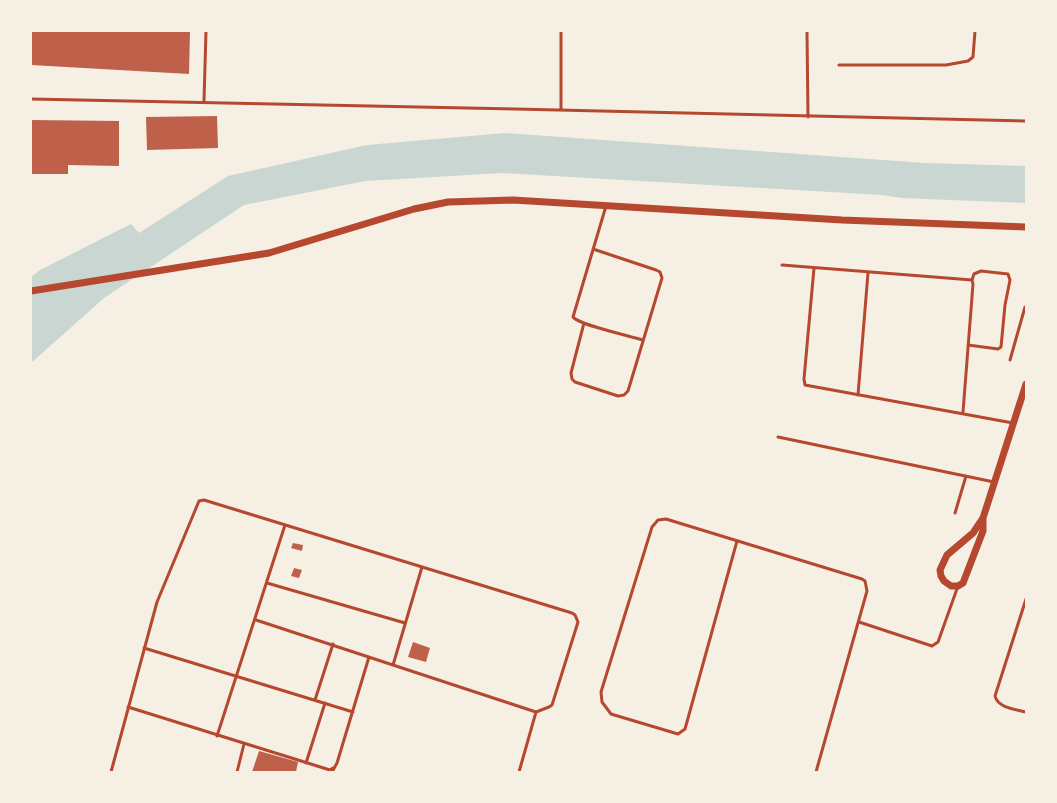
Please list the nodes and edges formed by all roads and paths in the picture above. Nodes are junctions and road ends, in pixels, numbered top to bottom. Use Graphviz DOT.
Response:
graph roads {
  1 [pos="206,31"];
  2 [pos="561,31"];
  3 [pos="975,31"];
  4 [pos="807,32"];
  5 [pos="839,65"];
  6 [pos="31,99"];
  7 [pos="204,101"];
  8 [pos="561,110"];
  9 [pos="808,117"];
  10 [pos="1026,121"];
  11 [pos="606,206"];
  12 [pos="1026,228"];
  13 [pos="593,250"];
  14 [pos="782,265"];
  15 [pos="814,268"];
  16 [pos="868,273"];
  17 [pos="972,280"];
  18 [pos="31,291"];
  19 [pos="1024,307"];
  20 [pos="584,323"];
  21 [pos="643,340"];
  22 [pos="968,345"];
  23 [pos="1010,360"];
  24 [pos="1026,384"];
  25 [pos="858,394"];
  26 [pos="963,412"];
  27 [pos="1013,423"];
  28 [pos="778,437"];
  29 [pos="966,476"];
  30 [pos="994,482"];
  31 [pos="955,513"];
  32 [pos="983,518"];
  33 [pos="285,525"];
  34 [pos="737,541"];
  35 [pos="422,567"];
  36 [pos="267,583"];
  37 [pos="958,586"];
  38 [pos="1026,599"];
  39 [pos="256,620"];
  40 [pos="405,622"];
  41 [pos="858,622"];
  42 [pos="332,644"];
  43 [pos="144,648"];
  44 [pos="369,657"];
  45 [pos="393,665"];
  46 [pos="237,676"];
  47 [pos="315,700"];
  48 [pos="325,703"];
  49 [pos="128,707"];
  50 [pos="353,712"];
  51 [pos="536,712"];
  52 [pos="1026,712"];
  53 [pos="218,736"];
  54 [pos="244,744"];
  55 [pos="306,762"];
  56 [pos="332,770"];
  57 [pos="111,772"];
  58 [pos="237,772"];
  59 [pos="519,772"];
  60 [pos="816,772"];
  1 -- 7 [label="lane"];
  2 -- 8 [label="lane"];
  3 -- 5 [label="lane"];
  4 -- 9 [label="lane"];
  6 -- 7 [label="lane"];
  7 -- 8 [label="lane"];
  8 -- 9 [label="lane"];
  9 -- 10 [label="lane"];
  11 -- 12 [label="street"];
  11 -- 13 [label="lane"];
  11 -- 18 [label="street"];
  13 -- 20 [label="lane"];
  13 -- 21 [label="lane"];
  14 -- 15 [label="lane"];
  15 -- 16 [label="lane"];
  15 -- 25 [label="lane"];
  16 -- 17 [label="lane"];
  16 -- 25 [label="lane"];
  17 -- 22 [label="lane"];
  17 -- 22 [label="lane"];
  19 -- 23 [label="lane"];
  20 -- 21 [label="lane"];
  20 -- 21 [label="lane"];
  22 -- 26 [label="lane"];
  24 -- 27 [label="street"];
  25 -- 26 [label="lane"];
  26 -- 27 [label="lane"];
  27 -- 30 [label="street"];
  28 -- 29 [label="lane"];
  29 -- 30 [label="lane"];
  29 -- 31 [label="lane"];
  30 -- 32 [label="street"];
  32 -- 37 [label="street"];
  32 -- 37 [label="street"];
  33 -- 35 [label="lane"];
  33 -- 36 [label="lane"];
  33 -- 43 [label="lane"];
  34 -- 34 [label="lane"];
  34 -- 41 [label="lane"];
  35 -- 40 [label="lane"];
  35 -- 51 [label="lane"];
  36 -- 39 [label="lane"];
  36 -- 40 [label="lane"];
  37 -- 41 [label="lane"];
  38 -- 52 [label="lane"];
  39 -- 42 [label="lane"];
  39 -- 46 [label="lane"];
  40 -- 45 [label="lane"];
  41 -- 60 [label="lane"];
  42 -- 44 [label="lane"];
  42 -- 47 [label="lane"];
  43 -- 46 [label="lane"];
  43 -- 49 [label="lane"];
  44 -- 45 [label="lane"];
  44 -- 50 [label="lane"];
  45 -- 51 [label="lane"];
  46 -- 47 [label="lane"];
  46 -- 53 [label="lane"];
  47 -- 48 [label="lane"];
  48 -- 50 [label="lane"];
  48 -- 55 [label="lane"];
  49 -- 53 [label="lane"];
  49 -- 57 [label="lane"];
  50 -- 56 [label="lane"];
  51 -- 59 [label="lane"];
  53 -- 54 [label="lane"];
  54 -- 55 [label="lane"];
  54 -- 58 [label="lane"];
  55 -- 56 [label="lane"];
}
